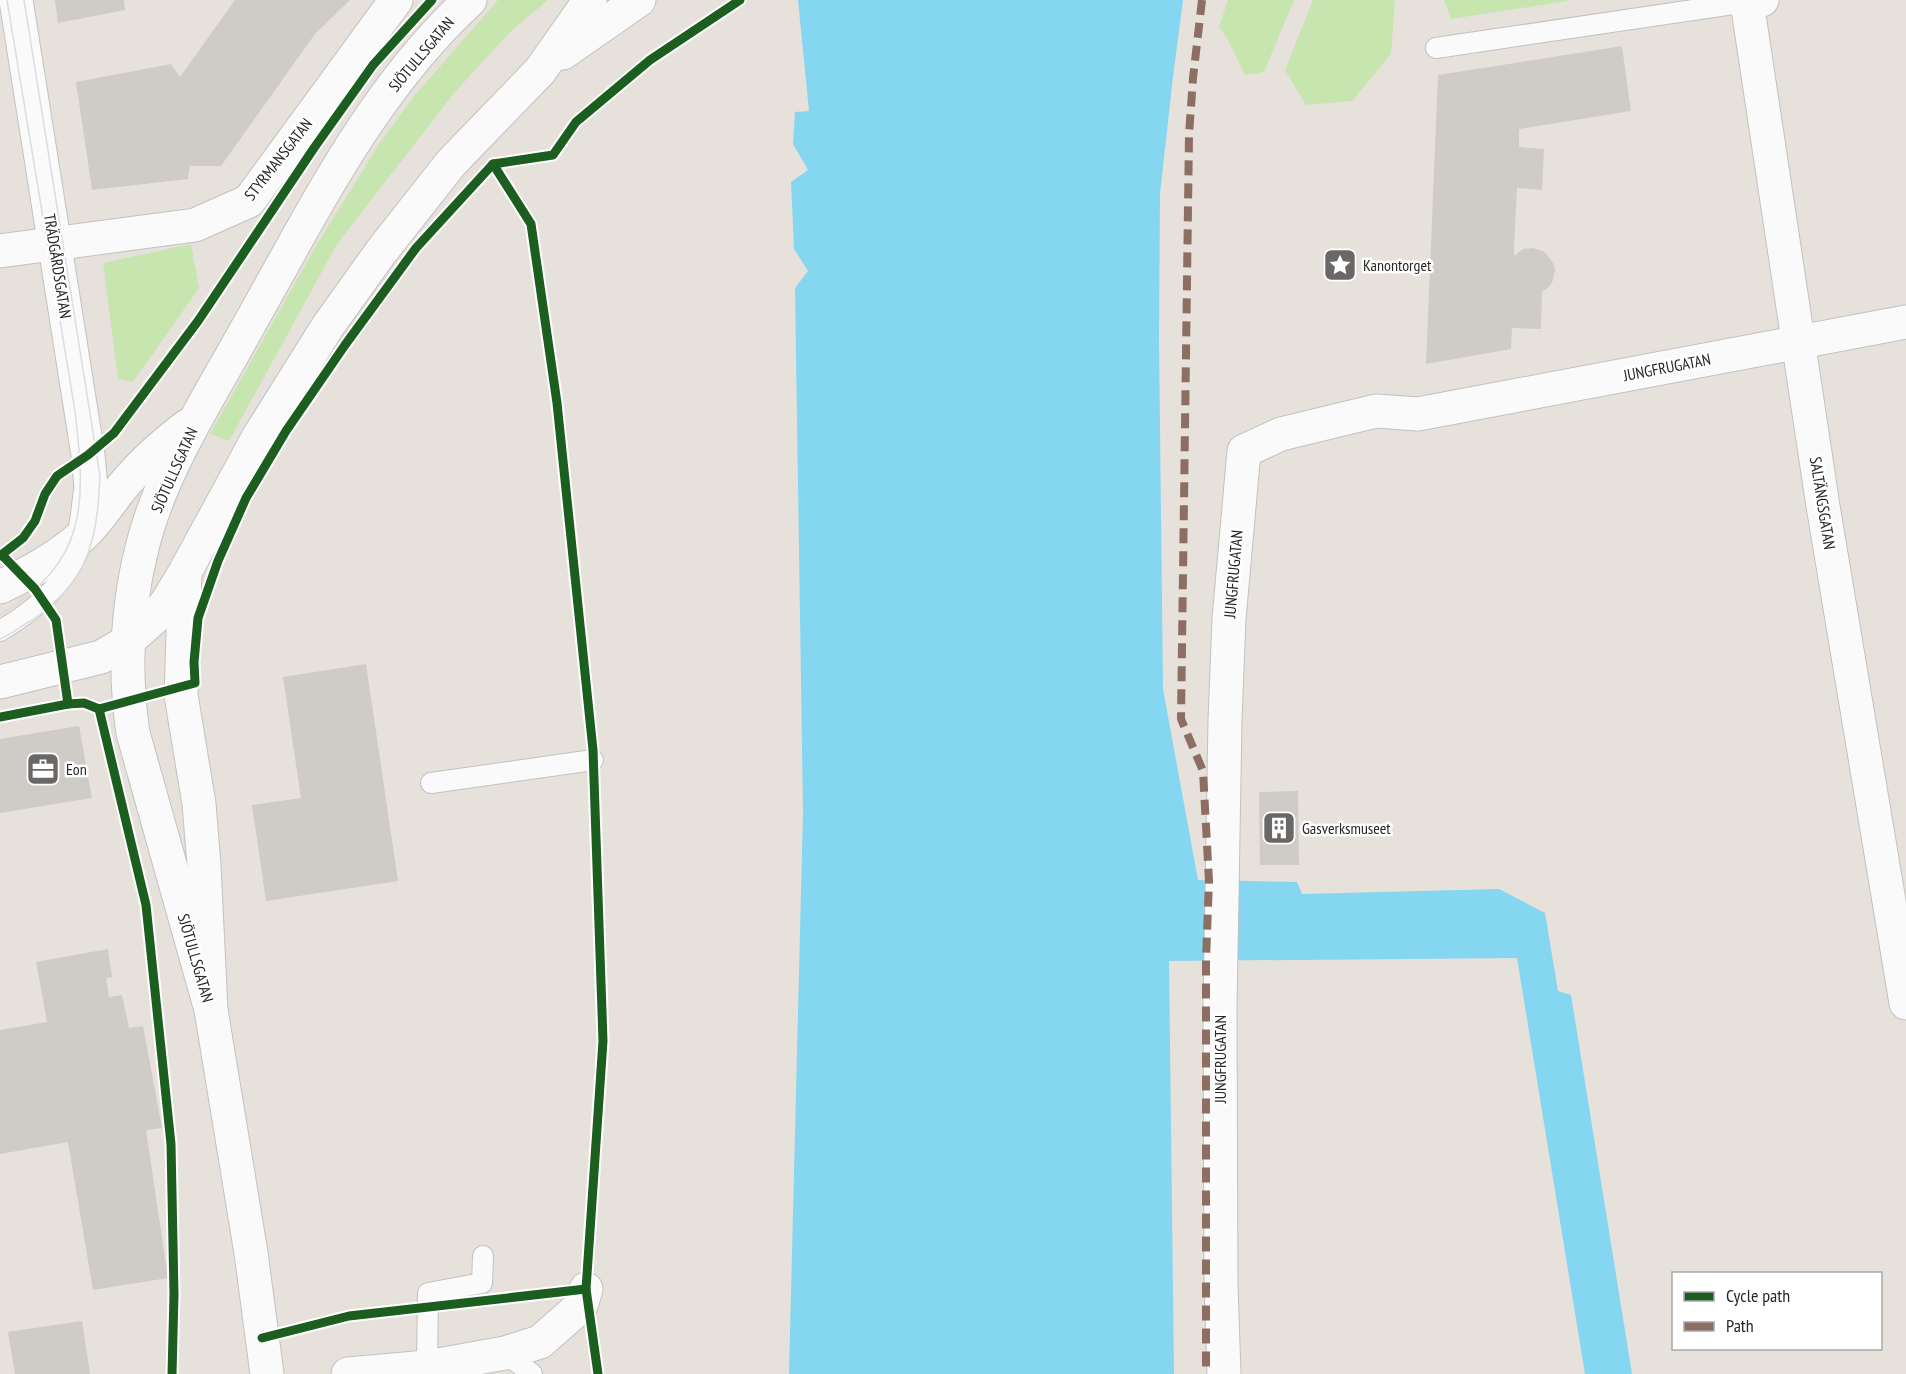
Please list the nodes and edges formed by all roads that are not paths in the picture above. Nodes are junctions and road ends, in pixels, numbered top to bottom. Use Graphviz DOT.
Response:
graph roads {
  1 [pos="16,0"];
  2 [pos="396,0"];
  3 [pos="470,0"];
  4 [pos="590,0"];
  5 [pos="639,0"];
  6 [pos="1754,1"];
  7 [pos="1436,48"];
  8 [pos="540,71"];
  9 [pos="55,244"];
  10 [pos="0,251"];
  11 [pos="1906,322"];
  12 [pos="1798,343"];
  13 [pos="198,417"];
  14 [pos="85,533"];
  15 [pos="185,572"];
  16 [pos="0,587"];
  17 [pos="0,631"];
  18 [pos="127,642"];
  19 [pos="0,682"];
  20 [pos="593,760"];
  21 [pos="431,783"];
  22 [pos="1906,1003"];
  23 [pos="211,1010"];
  24 [pos="483,1256"];
  25 [pos="586,1289"];
  26 [pos="505,1353"];
  27 [pos="427,1367"];
  28 [pos="267,1374"];
  29 [pos="348,1374"];
  30 [pos="532,1374"];
  31 [pos="1224,1374"];
  1 -- 9 [label="street, TRÄDGÅRDSGATAN"];
  2 -- 9 [label="street, STYRMANSGATAN"];
  3 -- 13 [label="street, SJÖTULLSGATAN"];
  4 -- 8 [label="street, SJÖTULLSGATAN"];
  5 -- 8 [label="street, SJÖTULLSGATAN"];
  6 -- 7 [label="lane"];
  6 -- 12 [label="street, SALTÄNGSGATAN"];
  8 -- 15 [label="street, SJÖTULLSGATAN"];
  9 -- 10 [label="street, STYRMANSGATAN"];
  9 -- 14 [label="street, TRÄDGÅRDSGATAN"];
  11 -- 12 [label="street, JUNGFRUGATAN"];
  12 -- 22 [label="street, SALTÄNGSGATAN"];
  12 -- 31 [label="street, JUNGFRUGATAN"];
  13 -- 14 [label="street"];
  13 -- 18 [label="street, SJÖTULLSGATAN"];
  14 -- 16 [label="street"];
  14 -- 17 [label="lane"];
  15 -- 18 [label="street"];
  15 -- 23 [label="street, SJÖTULLSGATAN"];
  18 -- 19 [label="street"];
  18 -- 23 [label="street, SJÖTULLSGATAN"];
  20 -- 21 [label="lane"];
  23 -- 28 [label="street, SJÖTULLSGATAN"];
  24 -- 27 [label="lane"];
  25 -- 26 [label="street"];
  26 -- 27 [label="street"];
  26 -- 30 [label="lane"];
  27 -- 29 [label="street"];
}
